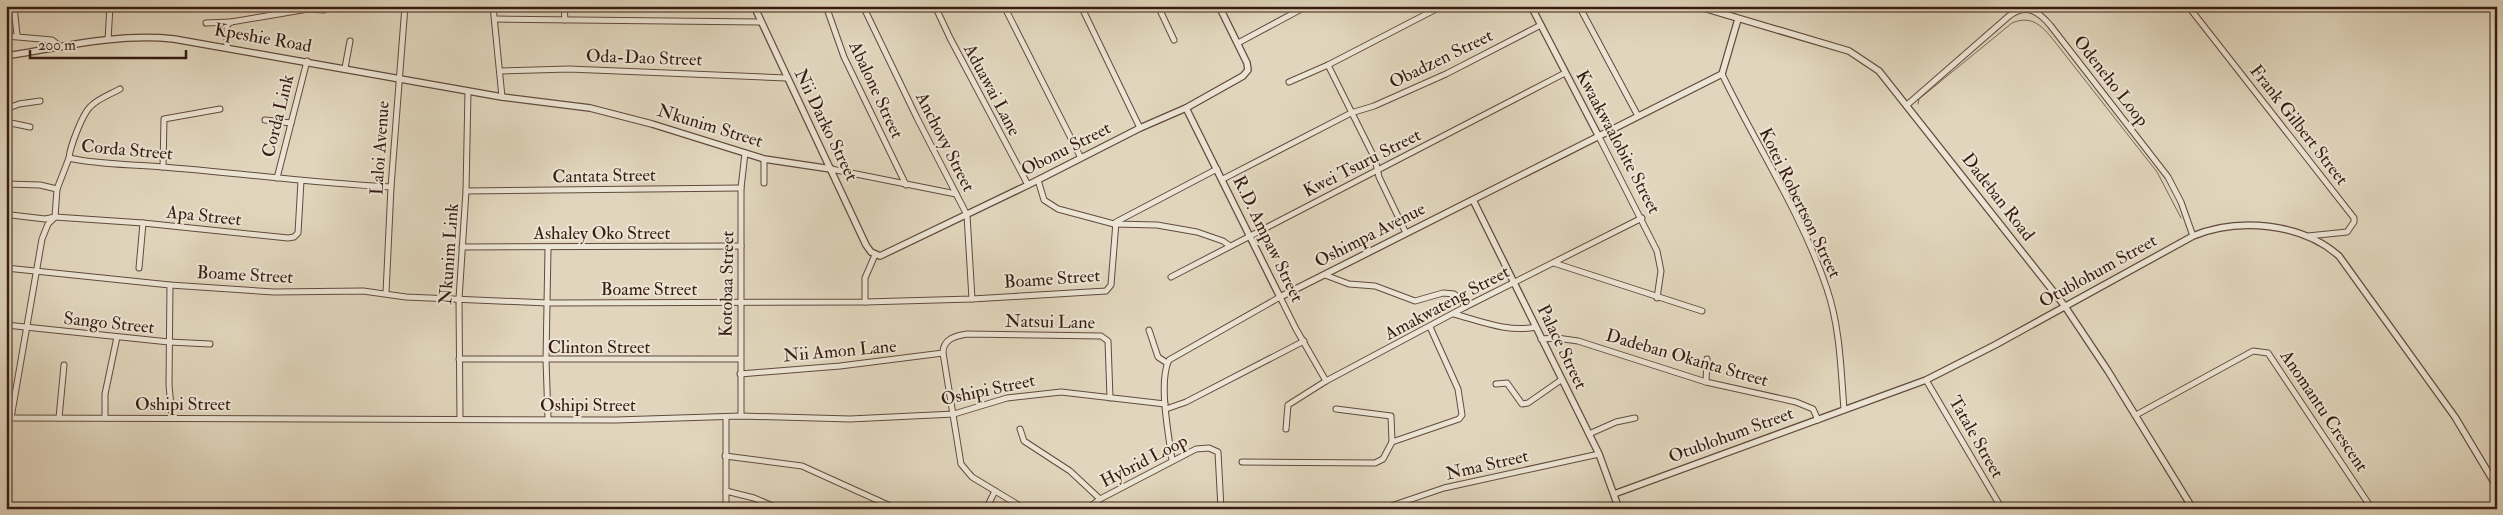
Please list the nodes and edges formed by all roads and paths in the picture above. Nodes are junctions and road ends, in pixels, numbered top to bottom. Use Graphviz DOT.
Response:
graph roads {
  1 [pos="14,6"];
  2 [pos="110,6"];
  3 [pos="405,6"];
  4 [pos="493,6"];
  5 [pos="564,6"];
  6 [pos="754,6"];
  7 [pos="826,6"];
  8 [pos="863,6"];
  9 [pos="935,6"];
  10 [pos="1004,6"];
  11 [pos="1081,6"];
  12 [pos="1158,6"];
  13 [pos="1307,6"];
  14 [pos="1442,6"];
  15 [pos="1530,6"];
  16 [pos="1579,6"];
  17 [pos="1697,6"];
  18 [pos="2188,6"];
  19 [pos="1220,7"];
  20 [pos="324,10"];
  21 [pos="495,19"];
  22 [pos="1738,19"];
  23 [pos="565,20"];
  24 [pos="231,22"];
  25 [pos="760,22"];
  26 [pos="206,23"];
  27 [pos="1541,25"];
  28 [pos="17,35"];
  29 [pos="6,36"];
  30 [pos="108,40"];
  31 [pos="1174,40"];
  32 [pos="350,41"];
  33 [pos="1238,43"];
  34 [pos="61,47"];
  35 [pos="227,47"];
  36 [pos="6,56"];
  37 [pos="307,61"];
  38 [pos="1328,65"];
  39 [pos="345,68"];
  40 [pos="500,71"];
  41 [pos="1565,73"];
  42 [pos="1722,74"];
  43 [pos="399,78"];
  44 [pos="786,78"];
  45 [pos="1289,82"];
  46 [pos="455,88"];
  47 [pos="120,89"];
  48 [pos="468,91"];
  49 [pos="502,97"];
  50 [pos="40,101"];
  51 [pos="1907,104"];
  52 [pos="1186,108"];
  53 [pos="6,109"];
  54 [pos="220,109"];
  55 [pos="1351,113"];
  56 [pos="1638,116"];
  57 [pos="265,120"];
  58 [pos="6,122"];
  59 [pos="291,123"];
  60 [pos="30,127"];
  61 [pos="1140,128"];
  62 [pos="1598,135"];
  63 [pos="745,153"];
  64 [pos="69,158"];
  65 [pos="1081,158"];
  66 [pos="764,159"];
  67 [pos="163,167"];
  68 [pos="831,169"];
  69 [pos="1217,169"];
  70 [pos="1378,170"];
  71 [pos="276,178"];
  72 [pos="1223,179"];
  73 [pos="1038,180"];
  74 [pos="301,181"];
  75 [pos="6,184"];
  76 [pos="764,184"];
  77 [pos="906,184"];
  78 [pos="1028,186"];
  79 [pos="391,187"];
  80 [pos="741,188"];
  81 [pos="57,189"];
  82 [pos="466,191"];
  83 [pos="956,194"];
  84 [pos="1473,200"];
  85 [pos="967,214"];
  86 [pos="10,215"];
  87 [pos="55,217"];
  88 [pos="1642,218"];
  89 [pos="143,223"];
  90 [pos="1114,224"];
  91 [pos="1406,234"];
  92 [pos="1249,235"];
  93 [pos="2193,236"];
  94 [pos="2308,236"];
  95 [pos="741,246"];
  96 [pos="1230,246"];
  97 [pos="462,247"];
  98 [pos="548,248"];
  99 [pos="875,255"];
  100 [pos="1554,262"];
  101 [pos="6,268"];
  102 [pos="139,268"];
  103 [pos="36,272"];
  104 [pos="1325,275"];
  105 [pos="1171,277"];
  106 [pos="1514,283"];
  107 [pos="170,285"];
  108 [pos="386,292"];
  109 [pos="1280,297"];
  110 [pos="1657,298"];
  111 [pos="459,299"];
  112 [pos="972,299"];
  113 [pos="740,302"];
  114 [pos="865,302"];
  115 [pos="548,303"];
  116 [pos="2064,305"];
  117 [pos="1466,307"];
  118 [pos="1702,311"];
  119 [pos="1453,314"];
  120 [pos="6,325"];
  121 [pos="1430,327"];
  122 [pos="1536,327"];
  123 [pos="27,328"];
  124 [pos="1149,330"];
  125 [pos="117,337"];
  126 [pos="1541,339"];
  127 [pos="169,342"];
  128 [pos="1304,342"];
  129 [pos="210,344"];
  130 [pos="942,354"];
  131 [pos="458,359"];
  132 [pos="1707,359"];
  133 [pos="546,360"];
  134 [pos="740,360"];
  135 [pos="1167,363"];
  136 [pos="64,365"];
  137 [pos="740,374"];
  138 [pos="1561,380"];
  139 [pos="1926,380"];
  140 [pos="1326,381"];
  141 [pos="1706,382"];
  142 [pos="1496,384"];
  143 [pos="1110,398"];
  144 [pos="1165,406"];
  145 [pos="1336,410"];
  146 [pos="1844,410"];
  147 [pos="954,414"];
  148 [pos="2136,415"];
  149 [pos="741,416"];
  150 [pos="726,417"];
  151 [pos="9,418"];
  152 [pos="59,418"];
  153 [pos="105,418"];
  154 [pos="172,418"];
  155 [pos="548,418"];
  156 [pos="1635,418"];
  157 [pos="460,419"];
  158 [pos="1818,420"];
  159 [pos="1020,429"];
  160 [pos="1286,429"];
  161 [pos="1589,434"];
  162 [pos="1392,442"];
  163 [pos="1599,454"];
  164 [pos="726,456"];
  165 [pos="1172,460"];
  166 [pos="1242,462"];
  167 [pos="2497,487"];
  168 [pos="726,491"];
  169 [pos="995,491"];
  170 [pos="1614,494"];
  171 [pos="1100,499"];
  172 [pos="726,509"];
  173 [pos="780,509"];
  174 [pos="897,509"];
  175 [pos="986,509"];
  176 [pos="1025,509"];
  177 [pos="1087,509"];
  178 [pos="1221,509"];
  179 [pos="1382,509"];
  180 [pos="1619,509"];
  181 [pos="2002,509"];
  182 [pos="2193,509"];
  183 [pos="2372,509"];
  1 -- 28 [label="street"];
  2 -- 30 [label="street"];
  3 -- 43 [label="street, Laloi Avenue"];
  4 -- 21 [label="street"];
  5 -- 23 [label="street"];
  6 -- 25 [label="street, Nii Darko Street"];
  7 -- 77 [label="street, Abalone Street"];
  8 -- 83 [label="street, Anchovy Street"];
  9 -- 78 [label="street, Aduawai Lane"];
  10 -- 65 [label="street"];
  11 -- 61 [label="street"];
  12 -- 31 [label="street"];
  13 -- 33 [label="street"];
  14 -- 38 [label="street"];
  15 -- 27 [label="street, Kwaakwaalobite Street"];
  16 -- 56 [label="street"];
  17 -- 22 [label="street, Dadeban Road"];
  18 -- 94 [label="street, Frank Gilbert Street"];
  19 -- 33 [label="street, Obonu Street"];
  20 -- 24 [label="street"];
  21 -- 23 [label="street"];
  21 -- 40 [label="street"];
  22 -- 42 [label="street"];
  22 -- 51 [label="street, Dadeban Road"];
  23 -- 25 [label="street"];
  24 -- 26 [label="street"];
  24 -- 35 [label="street"];
  25 -- 44 [label="street, Nii Darko Street"];
  27 -- 41 [label="street, Kwaakwaalobite Street"];
  27 -- 55 [label="street, Obadzen Street"];
  28 -- 29 [label="street"];
  28 -- 34 [label="street"];
  30 -- 34 [label="street, Kpeshie Road"];
  30 -- 35 [label="street, Kpeshie Road"];
  32 -- 39 [label="street"];
  33 -- 52 [label="street, Obonu Street"];
  34 -- 36 [label="street, Kpeshie Road"];
  35 -- 37 [label="street, Kpeshie Road"];
  37 -- 39 [label="street, Kpeshie Road"];
  37 -- 59 [label="street, Corda Link"];
  38 -- 45 [label="street"];
  38 -- 55 [label="street"];
  39 -- 43 [label="street, Kpeshie Road"];
  40 -- 44 [label="street, Oda-Dao Street"];
  40 -- 49 [label="street"];
  41 -- 62 [label="street, Kwaakwaalobite Street"];
  41 -- 70 [label="street, Kwei Tsuru Street"];
  42 -- 56 [label="street, Oshimpa Avenue"];
  42 -- 146 [label="street, Kotei Robertson Street"];
  43 -- 46 [label="street, Kpeshie Road"];
  43 -- 79 [label="street, Laloi Avenue"];
  44 -- 68 [label="street, Nii Darko Street"];
  46 -- 48 [label="street, Nkunim Street"];
  47 -- 64 [label="street"];
  48 -- 49 [label="street, Nkunim Street"];
  48 -- 82 [label="street, Nkunim Link"];
  49 -- 63 [label="street, Nkunim Street"];
  50 -- 53 [label="street"];
  51 -- 93 [label="street, Odeneho Loop"];
  51 -- 116 [label="street, Dadeban Road"];
  52 -- 61 [label="street, Obonu Street"];
  52 -- 69 [label="street, R.D. Ampaw Street"];
  54 -- 67 [label="street"];
  55 -- 70 [label="street"];
  55 -- 72 [label="street, Obadzen Street"];
  56 -- 62 [label="street, Oshimpa Avenue"];
  57 -- 59 [label="street"];
  58 -- 60 [label="street"];
  59 -- 71 [label="street, Corda Link"];
  61 -- 65 [label="street, Obonu Street"];
  62 -- 84 [label="street, Oshimpa Avenue"];
  62 -- 88 [label="street, Kwaakwaalobite Street"];
  63 -- 66 [label="street, Nkunim Street"];
  63 -- 80 [label="street, Kotobaa Street"];
  64 -- 67 [label="street, Corda Street"];
  64 -- 81 [label="street, Corda Street"];
  65 -- 73 [label="street, Obonu Street"];
  66 -- 68 [label="street, Nkunim Street"];
  66 -- 76 [label="street"];
  67 -- 71 [label="street, Corda Street"];
  68 -- 77 [label="street, Nkunim Street"];
  68 -- 99 [label="street, Nii Darko Street"];
  69 -- 72 [label="street, R.D. Ampaw Street"];
  69 -- 90 [label="street"];
  70 -- 91 [label="street"];
  70 -- 92 [label="street, Kwei Tsuru Street"];
  71 -- 74 [label="street, Corda Street"];
  72 -- 92 [label="street, R.D. Ampaw Street"];
  73 -- 78 [label="street, Obonu Street"];
  73 -- 90 [label="street"];
  74 -- 79 [label="street, Corda Street"];
  74 -- 89 [label="street, Apa Street"];
  75 -- 81 [label="street"];
  77 -- 83 [label="street, Nkunim Street"];
  78 -- 85 [label="street, Obonu Street"];
  79 -- 108 [label="street, Laloi Avenue"];
  80 -- 82 [label="street, Cantata Street"];
  80 -- 95 [label="street, Kotobaa Street"];
  81 -- 87 [label="street, Corda Street"];
  82 -- 97 [label="street, Nkunim Link"];
  83 -- 85 [label="street, Anchovy Street"];
  84 -- 91 [label="street, Oshimpa Avenue"];
  84 -- 106 [label="street, Palace Street"];
  85 -- 99 [label="street, Obonu Street"];
  85 -- 112 [label="street, Anchovy Street"];
  86 -- 87 [label="street, Apa Street"];
  87 -- 89 [label="street, Apa Street"];
  87 -- 103 [label="street, Corda Street"];
  88 -- 100 [label="street, Amakwateng Street"];
  88 -- 110 [label="street, Kwaakwaalobite Street"];
  89 -- 102 [label="street"];
  90 -- 96 [label="street"];
  90 -- 112 [label="street, Boame Street"];
  91 -- 104 [label="street, Oshimpa Avenue"];
  92 -- 96 [label="street, Kwei Tsuru Street"];
  92 -- 109 [label="street, R.D. Ampaw Street"];
  93 -- 94 [label="street, Otublohum Street"];
  93 -- 116 [label="street, Otublohum Street"];
  94 -- 167 [label="street, Otublohum Street"];
  95 -- 98 [label="street, Ashaley Oko Street"];
  95 -- 113 [label="street, Kotobaa Street"];
  96 -- 105 [label="street, Kwei Tsuru Street"];
  97 -- 98 [label="street, Ashaley Oko Street"];
  97 -- 111 [label="street, Nkunim Link"];
  98 -- 115 [label="street"];
  99 -- 114 [label="street"];
  100 -- 106 [label="street, Amakwateng Street"];
  100 -- 110 [label="street"];
  101 -- 103 [label="street, Boame Street"];
  103 -- 107 [label="street, Boame Street"];
  103 -- 123 [label="street, Corda Street"];
  104 -- 109 [label="street, Oshimpa Avenue"];
  104 -- 117 [label="street"];
  106 -- 117 [label="street, Amakwateng Street"];
  106 -- 122 [label="street, Palace Street"];
  107 -- 108 [label="street, Boame Street"];
  107 -- 127 [label="street"];
  108 -- 111 [label="street, Boame Street"];
  109 -- 128 [label="street, R.D. Ampaw Street"];
  109 -- 135 [label="street, Oshimpa Avenue"];
  110 -- 118 [label="street"];
  111 -- 115 [label="street, Boame Street"];
  111 -- 131 [label="street, Nkunim Link"];
  112 -- 114 [label="street, Boame Street"];
  113 -- 114 [label="street, Boame Street"];
  113 -- 115 [label="street, Boame Street"];
  113 -- 134 [label="street, Kotobaa Street"];
  115 -- 133 [label="street"];
  116 -- 139 [label="street, Otublohum Street"];
  116 -- 148 [label="street, Dadeban Road"];
  117 -- 119 [label="street, Amakwateng Street"];
  119 -- 121 [label="street, Amakwateng Street"];
  119 -- 122 [label="street"];
  120 -- 123 [label="street, Sango Street"];
  121 -- 140 [label="street, Amakwateng Street"];
  121 -- 162 [label="street"];
  122 -- 126 [label="street, Palace Street"];
  123 -- 125 [label="street, Sango Street"];
  123 -- 151 [label="street, Corda Street"];
  124 -- 135 [label="street"];
  125 -- 127 [label="street, Sango Street"];
  125 -- 153 [label="street"];
  126 -- 138 [label="street, Palace Street"];
  126 -- 141 [label="street, Dadeban Okanta Street"];
  127 -- 129 [label="street, Sango Street"];
  127 -- 154 [label="street"];
  128 -- 140 [label="street, R.D. Ampaw Street"];
  128 -- 144 [label="street, Oshipi Street"];
  130 -- 137 [label="street, Nii Amon Lane"];
  130 -- 143 [label="street, Natsui Lane"];
  130 -- 147 [label="street"];
  131 -- 133 [label="street, Clinton Street"];
  131 -- 157 [label="street, Nkunim Link"];
  132 -- 141 [label="street"];
  133 -- 134 [label="street, Clinton Street"];
  133 -- 155 [label="street"];
  134 -- 137 [label="street, Kotobaa Street"];
  135 -- 144 [label="street"];
  136 -- 152 [label="street"];
  137 -- 149 [label="street, Kotobaa Street"];
  138 -- 142 [label="street"];
  138 -- 161 [label="street, Palace Street"];
  139 -- 146 [label="street, Otublohum Street"];
  139 -- 181 [label="street, Tatale Street"];
  140 -- 160 [label="street, Amakwateng Street"];
  141 -- 158 [label="street, Dadeban Okanta Street"];
  143 -- 144 [label="street, Oshipi Street"];
  143 -- 147 [label="street, Oshipi Street"];
  144 -- 165 [label="street"];
  145 -- 162 [label="street"];
  146 -- 158 [label="street, Otublohum Street"];
  147 -- 149 [label="street, Oshipi Street"];
  147 -- 169 [label="street"];
  148 -- 182 [label="street, Dadeban Road"];
  148 -- 183 [label="street, Anomantu Crescent"];
  149 -- 150 [label="street, Oshipi Street"];
  150 -- 155 [label="street, Oshipi Street"];
  150 -- 164 [label="street"];
  151 -- 152 [label="street, Oshipi Street"];
  152 -- 153 [label="street, Oshipi Street"];
  153 -- 154 [label="street, Oshipi Street"];
  154 -- 157 [label="street, Oshipi Street"];
  155 -- 157 [label="street, Oshipi Street"];
  156 -- 161 [label="street"];
  158 -- 170 [label="street, Otublohum Street"];
  159 -- 171 [label="street"];
  161 -- 163 [label="street, Palace Street"];
  162 -- 166 [label="street"];
  163 -- 170 [label="street, Palace Street"];
  163 -- 179 [label="street, Nma Street"];
  164 -- 168 [label="street"];
  164 -- 174 [label="street"];
  165 -- 171 [label="street, Hybrid Loop"];
  165 -- 178 [label="street, Hybrid Loop"];
  168 -- 172 [label="street"];
  168 -- 173 [label="street"];
  169 -- 175 [label="street"];
  169 -- 176 [label="street"];
  170 -- 180 [label="street, Palace Street"];
  171 -- 177 [label="street, Hybrid Loop"];
}
